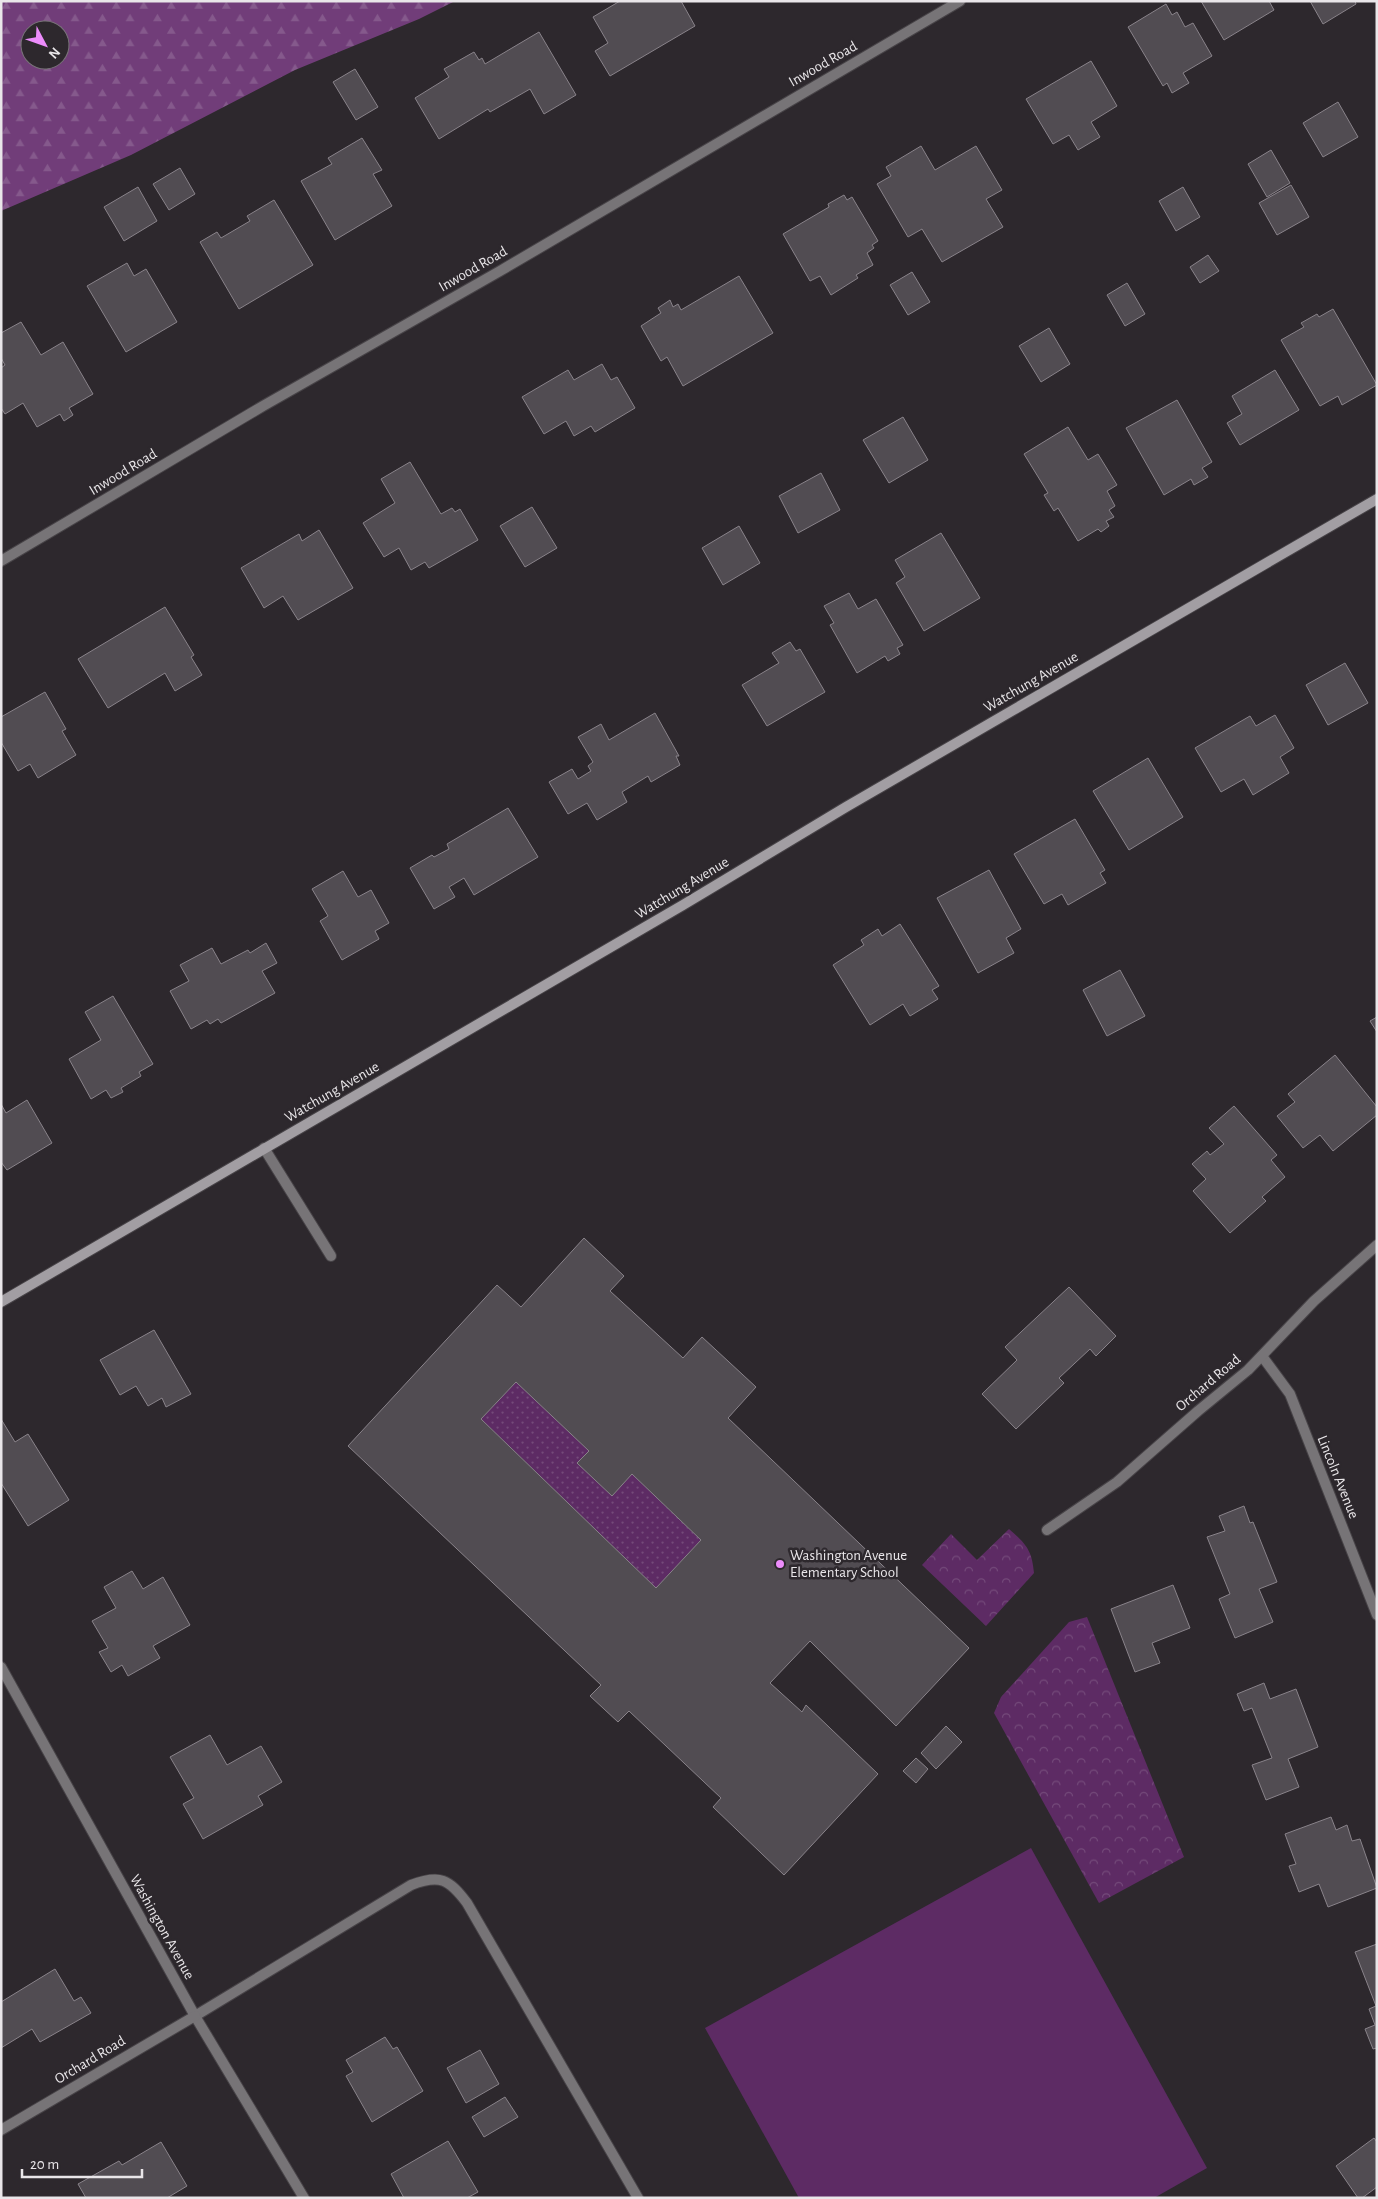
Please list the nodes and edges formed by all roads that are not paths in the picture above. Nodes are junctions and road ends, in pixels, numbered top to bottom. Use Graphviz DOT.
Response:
graph roads {
  1 [pos="960,1"];
  2 [pos="1377,499"];
  3 [pos="1,561"];
  4 [pos="264,1148"];
  5 [pos="1377,1245"];
  6 [pos="331,1256"];
  7 [pos="1,1302"];
  8 [pos="1262,1356"];
  9 [pos="1047,1530"];
  10 [pos="1377,1615"];
  11 [pos="1,1667"];
  12 [pos="195,2016"];
  13 [pos="1,2130"];
  14 [pos="304,2198"];
  15 [pos="638,2198"];
  1 -- 3 [label="street, Inwood Road"];
  2 -- 4 [label="main road, Watchung Avenue"];
  4 -- 6 [label="street"];
  4 -- 7 [label="main road, Watchung Avenue"];
  5 -- 8 [label="street, Orchard Road"];
  8 -- 9 [label="street, Orchard Road"];
  8 -- 10 [label="street, Lincoln Avenue"];
  11 -- 12 [label="street, Washington Avenue"];
  12 -- 13 [label="street, Orchard Road"];
  12 -- 14 [label="street, Washington Avenue"];
  12 -- 15 [label="street, Orchard Road"];
}
